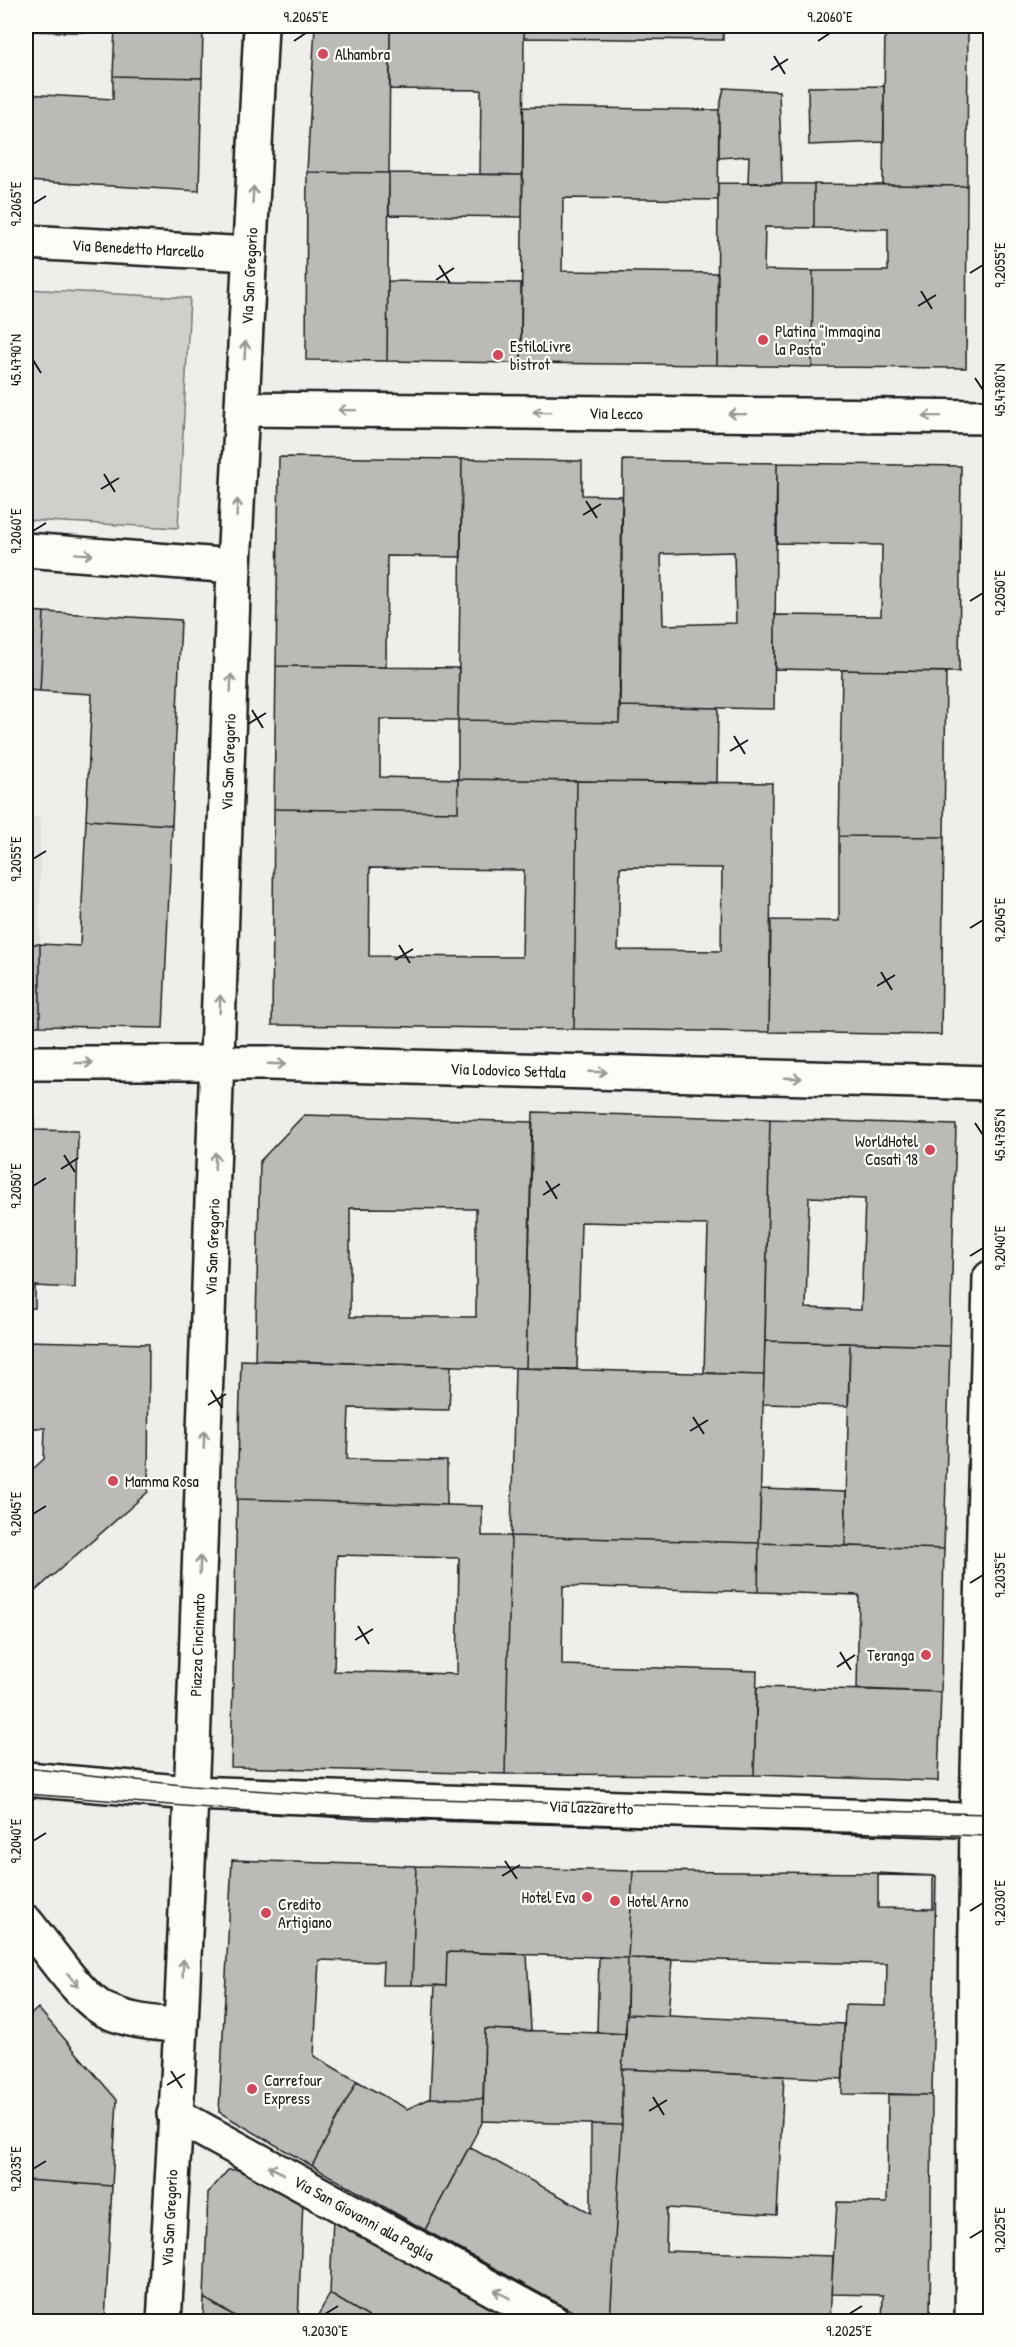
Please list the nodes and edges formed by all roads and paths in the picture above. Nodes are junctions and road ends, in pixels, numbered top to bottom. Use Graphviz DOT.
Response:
graph roads {
  1 [pos="261,26"];
  2 [pos="26,242"];
  3 [pos="250,254"];
  4 [pos="242,409"];
  5 [pos="990,417"];
  6 [pos="26,550"];
  7 [pos="234,566"];
  8 [pos="26,1063"];
  9 [pos="219,1063"];
  10 [pos="990,1083"];
  11 [pos="990,1278"];
  12 [pos="202,1498"];
  13 [pos="26,1779"];
  14 [pos="191,1793"];
  15 [pos="984,1821"];
  16 [pos="29,1933"];
  17 [pos="181,2026"];
  18 [pos="174,2114"];
  19 [pos="164,2322"];
  20 [pos="553,2322"];
  21 [pos="972,2322"];
  3 -- 1 [label="street, Via San Gregorio, one-way"];
  2 -- 3 [label="street, Via Benedetto Marcello"];
  4 -- 3 [label="street, Via San Gregorio, one-way"];
  5 -- 4 [label="street, Via Lecco, one-way"];
  7 -- 4 [label="street, Via San Gregorio, one-way"];
  6 -- 7 [label="street, one-way"];
  9 -- 7 [label="street, Via San Gregorio, one-way"];
  8 -- 9 [label="street, Via Lodovico Settala, one-way"];
  9 -- 10 [label="street, Via Lodovico Settala, one-way"];
  12 -- 9 [label="street, Via San Gregorio, one-way"];
  11 -- 15 [label="street"];
  14 -- 12 [label="street, Piazza Cincinnato, one-way"];
  13 -- 14 [label="street"];
  14 -- 15 [label="street, Via Lazzaretto"];
  17 -- 14 [label="street, Piazza Cincinnato, one-way"];
  15 -- 21 [label="street"];
  16 -- 17 [label="street, one-way"];
  17 -- 18 [label="street, Piazza Cincinnato"];
  18 -- 19 [label="street, Via San Gregorio"];
  20 -- 18 [label="street, Via San Giovanni alla Paglia, one-way"];
}
